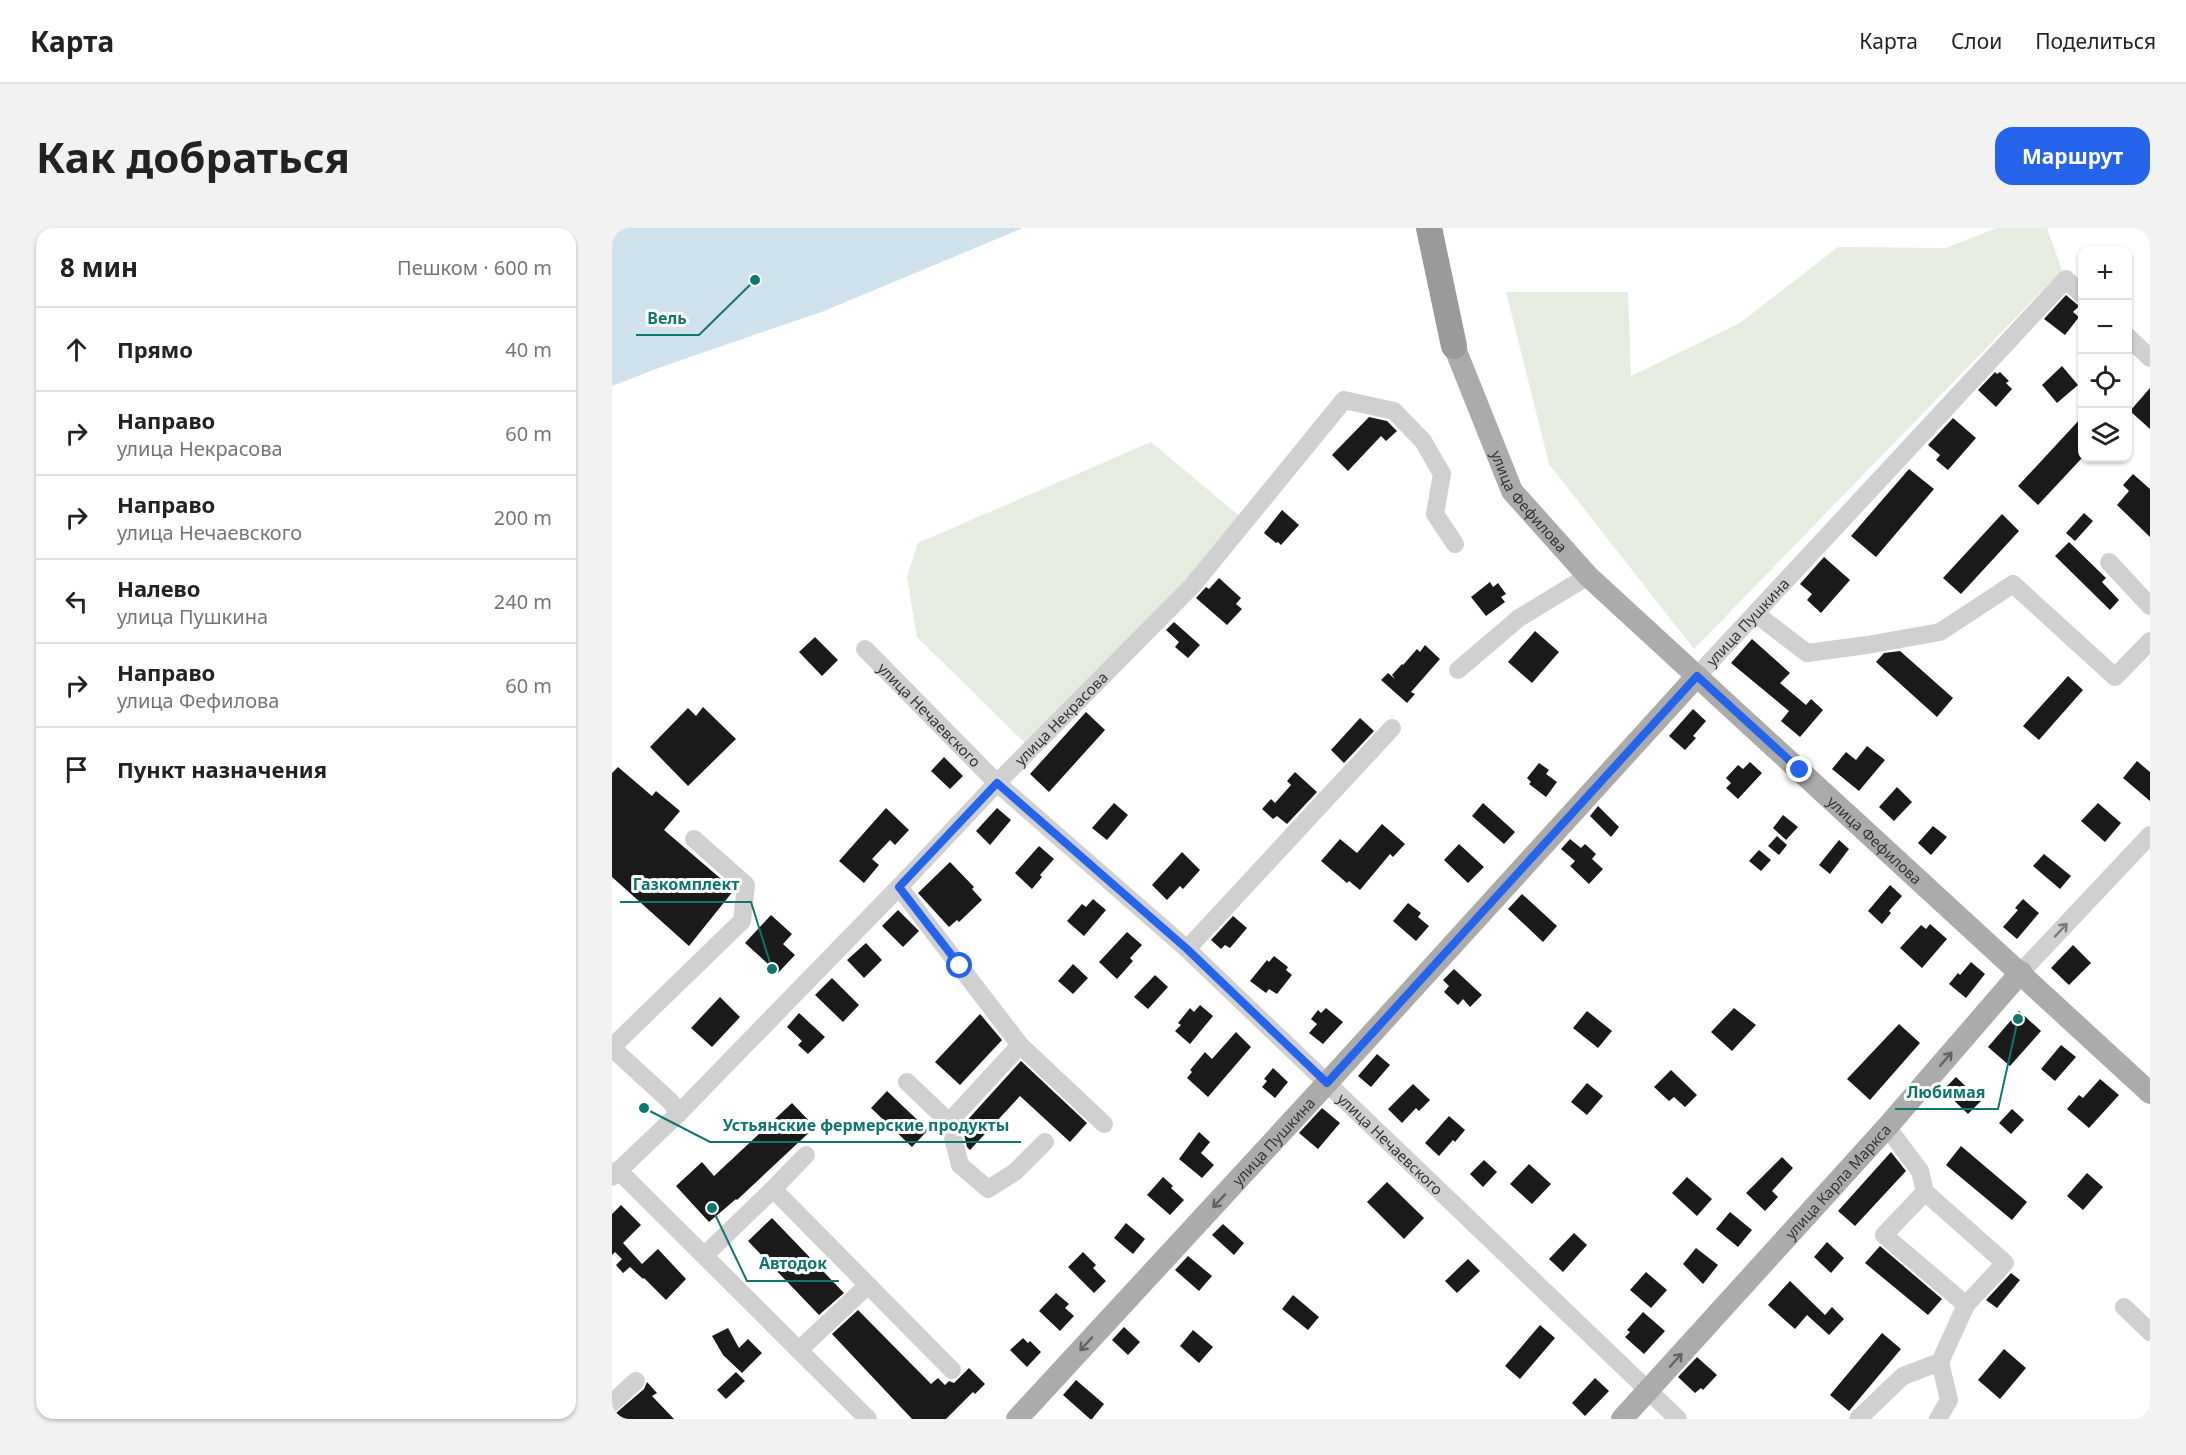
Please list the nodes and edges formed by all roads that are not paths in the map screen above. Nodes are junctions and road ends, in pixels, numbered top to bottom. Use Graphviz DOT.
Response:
graph roads {
  1 [pos="1429,228"];
  2 [pos="2078,291"];
  3 [pos="2132,342"];
  4 [pos="1454,346"];
  5 [pos="2150,358"];
  6 [pos="1455,544"];
  7 [pos="2109,562"];
  8 [pos="1588,576"];
  9 [pos="2150,606"];
  10 [pos="1756,614"];
  11 [pos="2150,641"];
  12 [pos="865,649"];
  13 [pos="1458,670"];
  14 [pos="1697,676"];
  15 [pos="1392,728"];
  16 [pos="997,783"];
  17 [pos="2150,835"];
  18 [pos="694,839"];
  19 [pos="899,887"];
  20 [pos="1187,949"];
  21 [pos="2021,972"];
  22 [pos="1020,1045"];
  23 [pos="612,1047"];
  24 [pos="907,1082"];
  25 [pos="1327,1083"];
  26 [pos="2150,1093"];
  27 [pos="679,1113"];
  28 [pos="949,1122"];
  29 [pos="1104,1125"];
  30 [pos="1887,1127"];
  31 [pos="1045,1142"];
  32 [pos="806,1155"];
  33 [pos="614,1175"];
  34 [pos="773,1189"];
  35 [pos="1925,1192"];
  36 [pos="705,1255"];
  37 [pos="868,1285"];
  38 [pos="1966,1305"];
  39 [pos="2124,1307"];
  40 [pos="2150,1332"];
  41 [pos="799,1350"];
  42 [pos="1940,1362"];
  43 [pos="952,1370"];
  44 [pos="636,1381"];
  45 [pos="1648,1391"];
  46 [pos="612,1403"];
  47 [pos="868,1419"];
  48 [pos="1017,1419"];
  49 [pos="1622,1419"];
  50 [pos="1678,1419"];
  51 [pos="1858,1419"];
  52 [pos="1938,1419"];
  1 -- 4 [label="highway"];
  2 -- 10 [label="street, улица Пушкина"];
  3 -- 5 [label="street"];
  4 -- 8 [label="main road, улица Фефилова"];
  6 -- 16 [label="street, улица Некрасова"];
  7 -- 9 [label="street"];
  8 -- 13 [label="street"];
  8 -- 14 [label="main road, улица Фефилова"];
  10 -- 11 [label="street"];
  10 -- 14 [label="street, улица Пушкина"];
  12 -- 16 [label="street, улица Нечаевского"];
  14 -- 21 [label="main road, улица Фефилова"];
  14 -- 25 [label="main road, улица Пушкина"];
  15 -- 20 [label="street"];
  16 -- 19 [label="street, улица Некрасова"];
  16 -- 20 [label="street, улица Нечаевского"];
  21 -- 17 [label="street, улица Карла Маркса, one-way"];
  18 -- 23 [label="street"];
  19 -- 22 [label="street"];
  19 -- 27 [label="street, улица Некрасова"];
  20 -- 25 [label="street, улица Нечаевского"];
  21 -- 26 [label="main road, улица Фефилова"];
  30 -- 21 [label="main road, улица Карла Маркса, one-way"];
  22 -- 28 [label="street"];
  22 -- 29 [label="street"];
  23 -- 27 [label="street"];
  24 -- 28 [label="street"];
  25 -- 45 [label="street, улица Нечаевского"];
  25 -- 48 [label="main road, улица Пушкина, one-way"];
  27 -- 33 [label="street, улица Некрасова"];
  28 -- 31 [label="street"];
  30 -- 35 [label="street"];
  45 -- 30 [label="main road, улица Карла Маркса, one-way"];
  32 -- 34 [label="street"];
  33 -- 36 [label="street"];
  34 -- 36 [label="street"];
  34 -- 37 [label="street"];
  35 -- 38 [label="street"];
  35 -- 38 [label="street"];
  36 -- 41 [label="street"];
  37 -- 41 [label="street"];
  37 -- 43 [label="street"];
  38 -- 42 [label="street"];
  39 -- 40 [label="street"];
  41 -- 47 [label="street"];
  42 -- 51 [label="street"];
  42 -- 52 [label="street"];
  44 -- 46 [label="street"];
  45 -- 49 [label="main road, улица Карла Маркса"];
  45 -- 50 [label="street, улица Нечаевского"];
}
